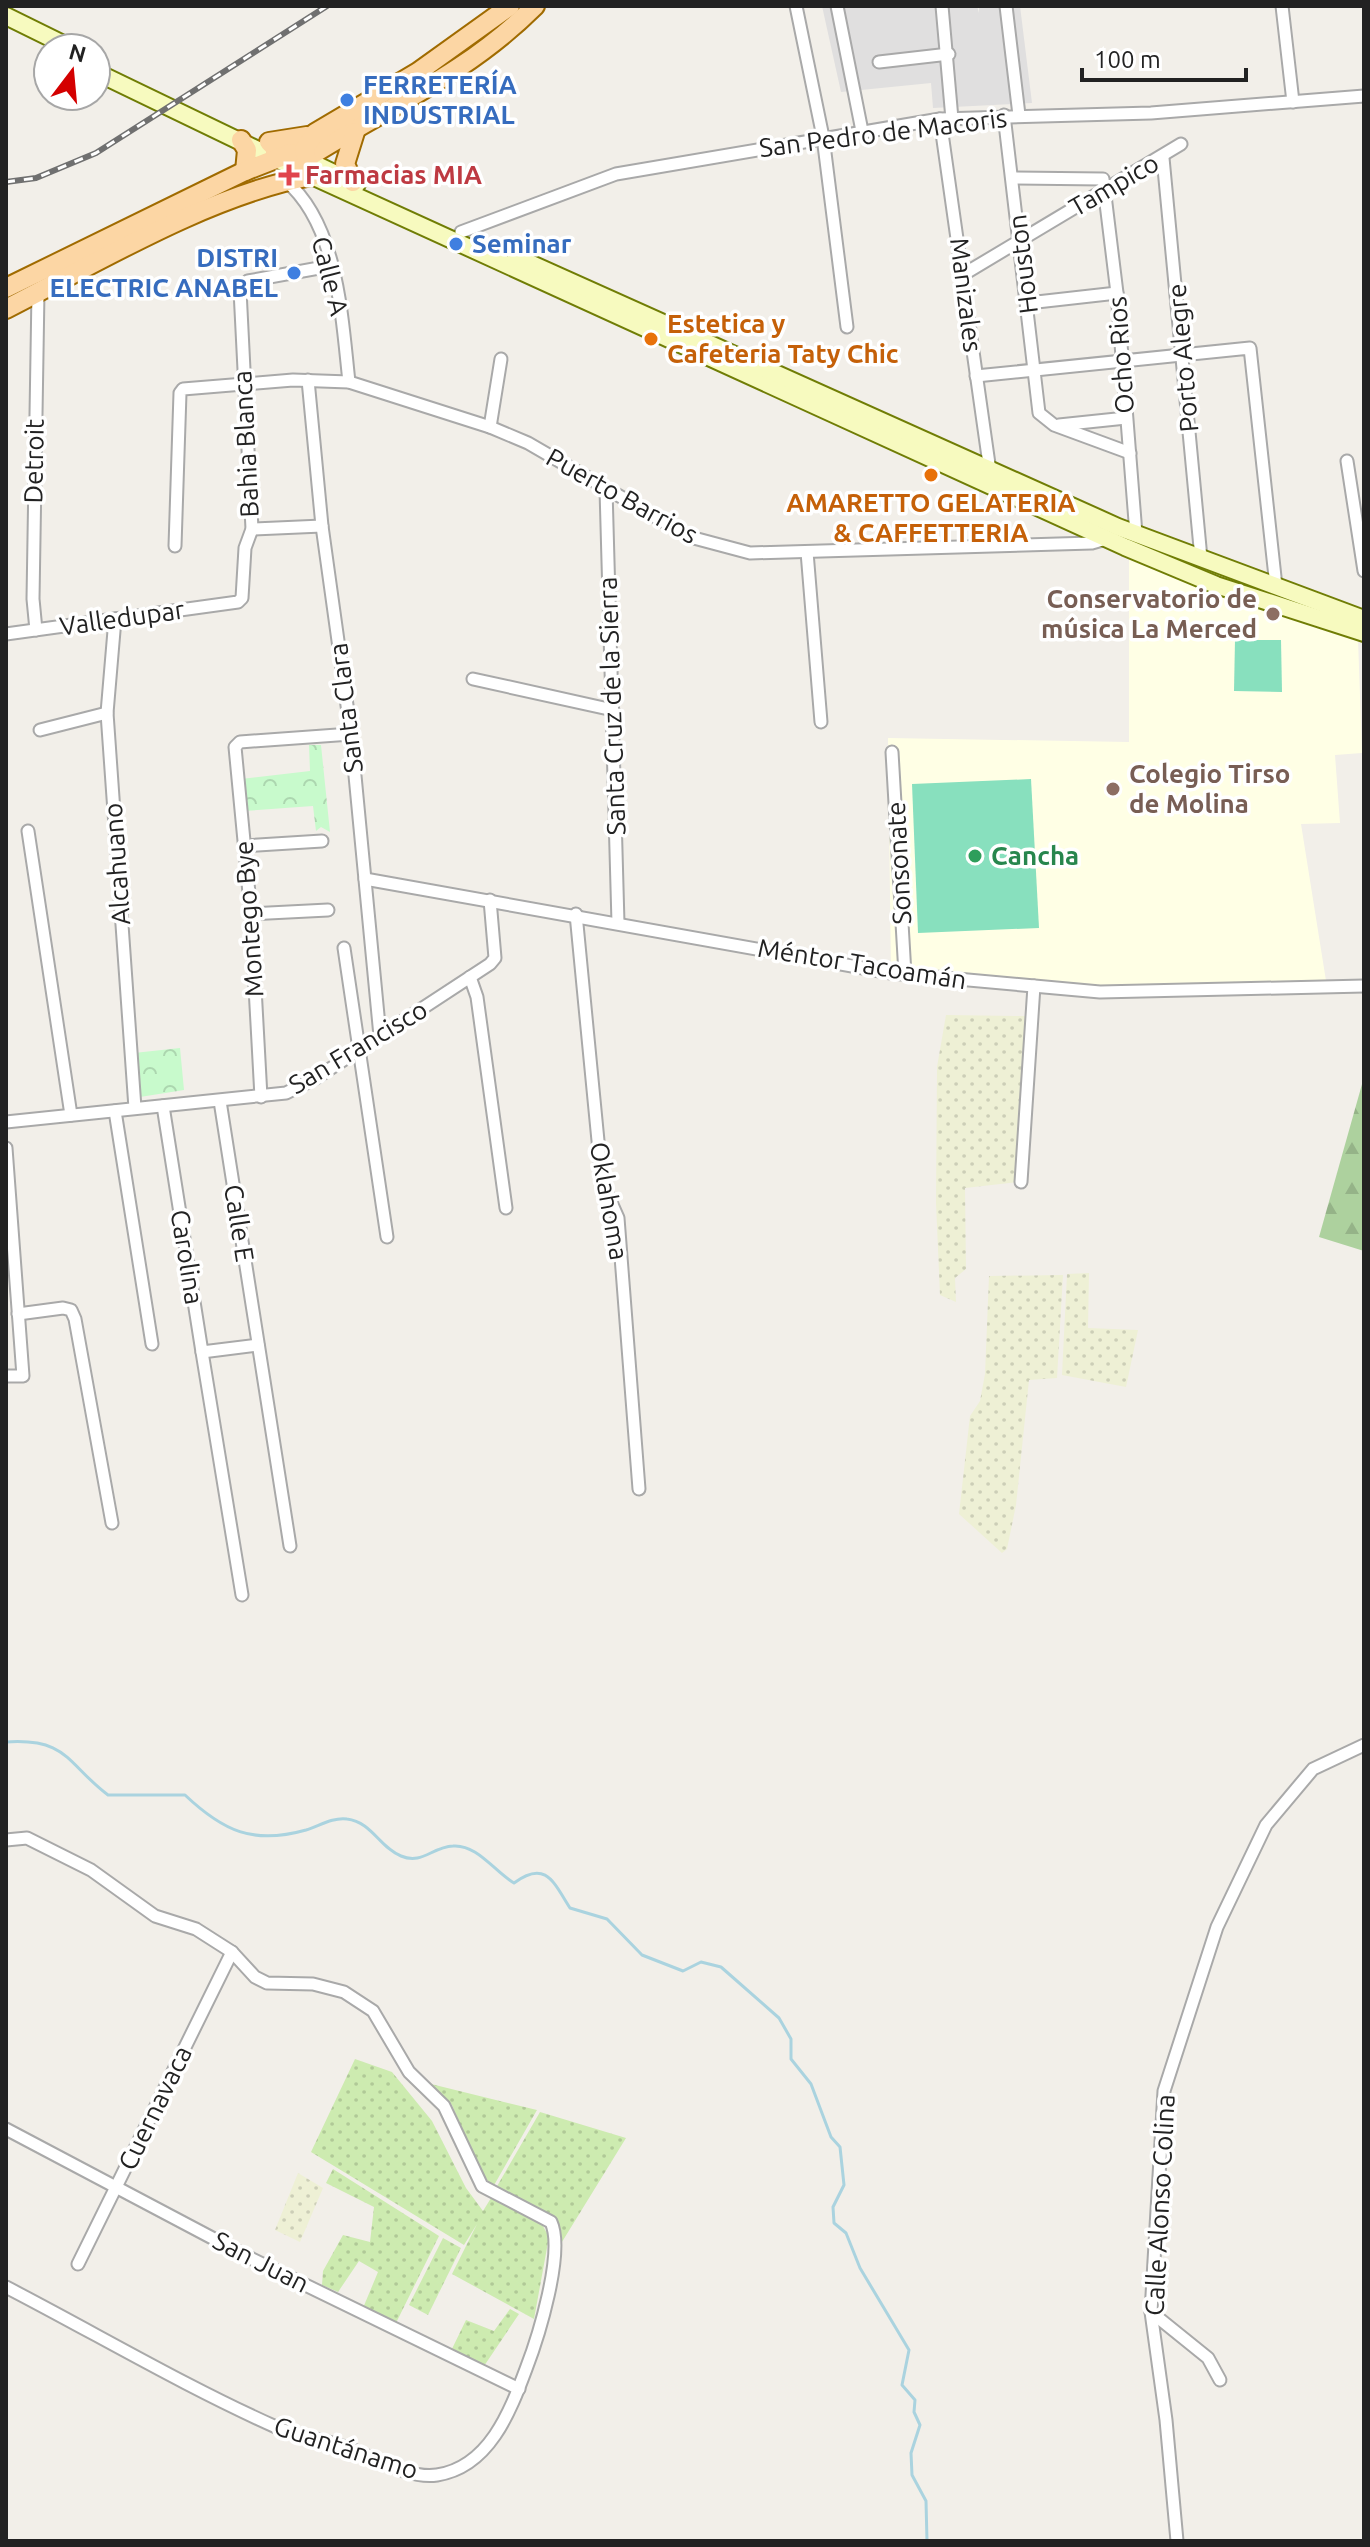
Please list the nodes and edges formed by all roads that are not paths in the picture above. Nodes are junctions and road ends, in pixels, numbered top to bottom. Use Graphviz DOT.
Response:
graph roads {
  1 [pos="510,6"];
  2 [pos="535,6"];
  3 [pos="796,6"];
  4 [pos="837,6"];
  5 [pos="942,6"];
  6 [pos="1006,6"];
  7 [pos="1282,6"];
  8 [pos="6,16"];
  9 [pos="6,29"];
  10 [pos="38,32"];
  11 [pos="32,41"];
  12 [pos="949,54"];
  13 [pos="879,62"];
  14 [pos="112,68"];
  15 [pos="112,80"];
  16 [pos="1364,96"];
  17 [pos="1293,102"];
  18 [pos="1004,115"];
  19 [pos="1019,115"];
  20 [pos="946,119"];
  21 [pos="862,131"];
  22 [pos="355,132"];
  23 [pos="315,133"];
  24 [pos="823,137"];
  25 [pos="241,140"];
  26 [pos="1181,144"];
  27 [pos="1163,158"];
  28 [pos="290,162"];
  29 [pos="245,171"];
  30 [pos="1013,178"];
  31 [pos="353,182"];
  32 [pos="1103,191"];
  33 [pos="461,232"];
  34 [pos="1021,239"];
  35 [pos="330,266"];
  36 [pos="964,274"];
  37 [pos="8,287"];
  38 [pos="38,292"];
  39 [pos="1117,293"];
  40 [pos="1028,303"];
  41 [pos="6,309"];
  42 [pos="847,327"];
  43 [pos="1184,353"];
  44 [pos="501,359"];
  45 [pos="1121,361"];
  46 [pos="1035,369"];
  47 [pos="976,376"];
  48 [pos="308,380"];
  49 [pos="349,382"];
  50 [pos="243,384"];
  51 [pos="1126,418"];
  52 [pos="1054,425"];
  53 [pos="490,427"];
  54 [pos="1130,453"];
  55 [pos="1347,461"];
  56 [pos="990,471"];
  57 [pos="606,489"];
  58 [pos="322,526"];
  59 [pos="252,529"];
  60 [pos="1113,533"];
  61 [pos="1136,534"];
  62 [pos="175,546"];
  63 [pos="807,552"];
  64 [pos="1201,558"];
  65 [pos="1364,571"];
  66 [pos="1276,586"];
  67 [pos="238,602"];
  68 [pos="115,619"];
  69 [pos="1364,619"];
  70 [pos="36,630"];
  71 [pos="1364,633"];
  72 [pos="6,634"];
  73 [pos="473,679"];
  74 [pos="613,710"];
  75 [pos="107,713"];
  76 [pos="821,722"];
  77 [pos="40,730"];
  78 [pos="351,734"];
  79 [pos="892,752"];
  80 [pos="28,831"];
  81 [pos="322,841"];
  82 [pos="244,846"];
  83 [pos="365,879"];
  84 [pos="490,900"];
  85 [pos="328,910"];
  86 [pos="251,914"];
  87 [pos="576,914"];
  88 [pos="618,923"];
  89 [pos="344,948"];
  90 [pos="905,974"];
  91 [pos="470,977"];
  92 [pos="1034,986"];
  93 [pos="1364,986"];
  94 [pos="380,1036"];
  95 [pos="357,1051"];
  96 [pos="261,1097"];
  97 [pos="220,1101"];
  98 [pos="163,1106"];
  99 [pos="135,1108"];
  100 [pos="115,1111"];
  101 [pos="71,1115"];
  102 [pos="6,1122"];
  103 [pos="6,1148"];
  104 [pos="7,1180"];
  105 [pos="1021,1182"];
  106 [pos="506,1208"];
  107 [pos="387,1237"];
  108 [pos="19,1320"];
  109 [pos="6,1327"];
  110 [pos="152,1344"];
  111 [pos="258,1345"];
  112 [pos="202,1352"];
  113 [pos="6,1376"];
  114 [pos="639,1489"];
  115 [pos="112,1523"];
  116 [pos="290,1546"];
  117 [pos="242,1595"];
  118 [pos="1364,1745"];
  119 [pos="6,1840"];
  120 [pos="232,1952"];
  121 [pos="6,2129"];
  122 [pos="116,2186"];
  123 [pos="78,2264"];
  124 [pos="6,2287"];
  125 [pos="1151,2312"];
  126 [pos="1220,2380"];
  127 [pos="519,2389"];
  128 [pos="1177,2541"];
  1 -- 23 [label="main road"];
  2 -- 22 [label="main road"];
  3 -- 24 [label="street"];
  4 -- 21 [label="street"];
  5 -- 12 [label="street, Manizales"];
  6 -- 19 [label="street"];
  7 -- 17 [label="street"];
  8 -- 10 [label="street"];
  9 -- 11 [label="street"];
  12 -- 13 [label="street"];
  12 -- 20 [label="street, Manizales"];
  14 -- 28 [label="street"];
  15 -- 25 [label="street"];
  16 -- 17 [label="street, San Pedro de Macoris"];
  17 -- 19 [label="street, San Pedro de Macoris"];
  18 -- 19 [label="street, San Pedro de Macoris"];
  18 -- 20 [label="street, San Pedro de Macoris"];
  18 -- 30 [label="street, Houston"];
  20 -- 21 [label="street, San Pedro de Macoris"];
  20 -- 36 [label="street, Manizales"];
  21 -- 24 [label="street, San Pedro de Macoris"];
  22 -- 28 [label="main road"];
  22 -- 31 [label="main road"];
  23 -- 28 [label="main road"];
  23 -- 28 [label="main road"];
  24 -- 33 [label="street, San Pedro de Macoris"];
  24 -- 42 [label="street"];
  25 -- 28 [label="street"];
  25 -- 29 [label="main road"];
  26 -- 27 [label="street, Tampico"];
  27 -- 32 [label="street, Tampico"];
  27 -- 43 [label="street, Porto Alegre"];
  28 -- 29 [label="main road"];
  28 -- 31 [label="street"];
  28 -- 35 [label="street, Calle A"];
  28 -- 38 [label="main road"];
  28 -- 60 [label="street"];
  29 -- 37 [label="main road"];
  30 -- 32 [label="street, Ocho Rios"];
  30 -- 34 [label="street, Houston"];
  31 -- 33 [label="street"];
  32 -- 34 [label="street, Tampico"];
  32 -- 39 [label="street, Ocho Rios"];
  33 -- 56 [label="street"];
  34 -- 36 [label="street, Tampico"];
  34 -- 40 [label="street, Houston"];
  35 -- 49 [label="street, Calle A"];
  35 -- 50 [label="street, Bahia Blanca"];
  36 -- 47 [label="street, Manizales"];
  38 -- 41 [label="main road"];
  38 -- 70 [label="street, Detroit"];
  39 -- 40 [label="street"];
  39 -- 45 [label="street, Ocho Rios"];
  40 -- 46 [label="street, Houston"];
  43 -- 45 [label="street"];
  43 -- 64 [label="street, Porto Alegre"];
  43 -- 66 [label="street"];
  44 -- 53 [label="street"];
  45 -- 46 [label="street"];
  45 -- 51 [label="street, Ocho Rios"];
  46 -- 47 [label="street"];
  46 -- 52 [label="street, Houston"];
  47 -- 56 [label="street, Manizales"];
  48 -- 49 [label="street, Puerto Barrios"];
  48 -- 50 [label="street, Puerto Barrios"];
  48 -- 58 [label="street, Santa Clara"];
  49 -- 53 [label="street, Puerto Barrios"];
  50 -- 59 [label="street, Bahia Blanca"];
  50 -- 62 [label="street, Puerto Barrios"];
  51 -- 52 [label="street"];
  51 -- 54 [label="street, Ocho Rios"];
  52 -- 54 [label="street"];
  53 -- 57 [label="street, Puerto Barrios"];
  54 -- 61 [label="street, Ocho Rios"];
  55 -- 65 [label="street"];
  56 -- 60 [label="street"];
  57 -- 63 [label="street, Puerto Barrios"];
  57 -- 74 [label="street, Santa Cruz de la Sierra"];
  58 -- 59 [label="street"];
  58 -- 78 [label="street, Santa Clara"];
  59 -- 67 [label="street, Bahia Blanca"];
  60 -- 61 [label="street"];
  60 -- 63 [label="street, Puerto Barrios"];
  60 -- 71 [label="street"];
  61 -- 64 [label="street"];
  63 -- 76 [label="street"];
  64 -- 66 [label="street"];
  66 -- 69 [label="street"];
  67 -- 68 [label="street, Valledupar"];
  68 -- 70 [label="street, Valledupar"];
  68 -- 75 [label="street, Alcahuano"];
  70 -- 72 [label="street, Valledupar"];
  73 -- 74 [label="street"];
  74 -- 88 [label="street, Santa Cruz de la Sierra"];
  75 -- 77 [label="street"];
  75 -- 99 [label="street, Alcahuano"];
  78 -- 82 [label="street, Montego Bye"];
  78 -- 83 [label="street, Santa Clara"];
  79 -- 90 [label="street, Sonsonate"];
  80 -- 101 [label="street"];
  81 -- 82 [label="street"];
  82 -- 86 [label="street, Montego Bye"];
  83 -- 84 [label="street, Méntor Tacoamán"];
  83 -- 94 [label="street, Santa Clara"];
  84 -- 87 [label="street, Méntor Tacoamán"];
  84 -- 91 [label="street, San Francisco"];
  85 -- 86 [label="street"];
  86 -- 96 [label="street, Montego Bye"];
  87 -- 88 [label="street, Méntor Tacoamán"];
  87 -- 114 [label="street, Oklahoma"];
  88 -- 90 [label="street, Méntor Tacoamán"];
  89 -- 95 [label="street"];
  90 -- 92 [label="street, Méntor Tacoamán"];
  91 -- 94 [label="street, San Francisco"];
  91 -- 106 [label="street"];
  92 -- 93 [label="street, Méntor Tacoamán"];
  92 -- 105 [label="street"];
  94 -- 95 [label="street, San Francisco"];
  95 -- 96 [label="street, San Francisco"];
  95 -- 107 [label="street"];
  96 -- 97 [label="street, San Francisco"];
  97 -- 98 [label="street, San Francisco"];
  97 -- 111 [label="street, Calle E"];
  98 -- 99 [label="street, San Francisco"];
  98 -- 112 [label="street, Carolina"];
  99 -- 100 [label="street, San Francisco"];
  100 -- 101 [label="street, San Francisco"];
  100 -- 110 [label="street"];
  101 -- 102 [label="street, San Francisco"];
  103 -- 104 [label="street"];
  104 -- 108 [label="street"];
  108 -- 109 [label="street"];
  108 -- 113 [label="street"];
  108 -- 115 [label="street"];
  111 -- 112 [label="street"];
  111 -- 116 [label="street, Calle E"];
  112 -- 117 [label="street, Carolina"];
  118 -- 125 [label="street, Calle Alonso Colina"];
  119 -- 120 [label="street, Guantánamo"];
  120 -- 122 [label="street, Cuernavaca"];
  120 -- 127 [label="street, Guantánamo"];
  121 -- 122 [label="street, San Juan"];
  122 -- 123 [label="street, Cuernavaca"];
  122 -- 127 [label="street, San Juan"];
  124 -- 127 [label="street, Guantánamo"];
  125 -- 126 [label="street"];
  125 -- 128 [label="street, Calle Alonso Colina"];
}
